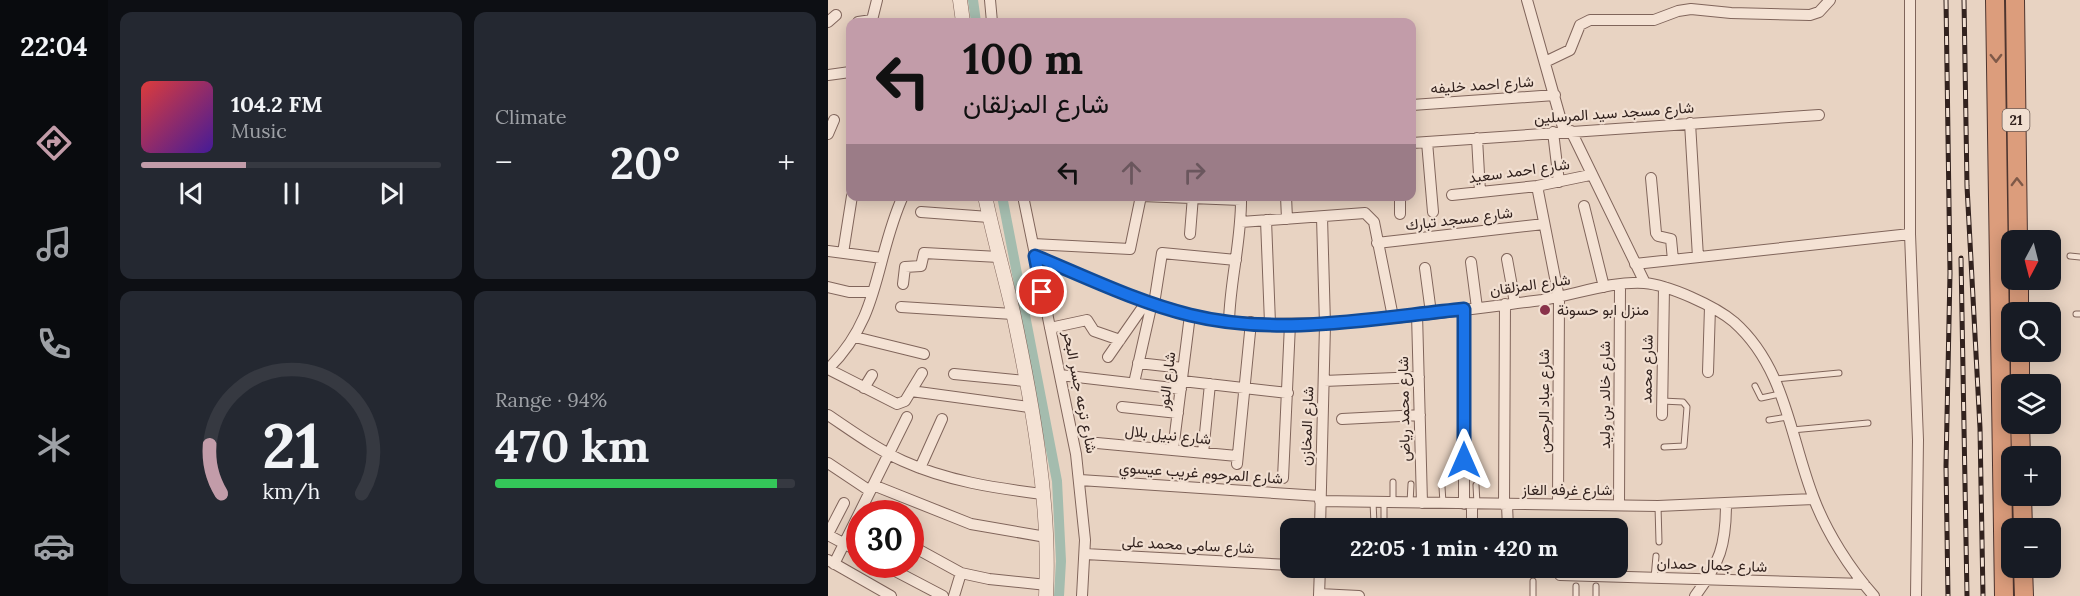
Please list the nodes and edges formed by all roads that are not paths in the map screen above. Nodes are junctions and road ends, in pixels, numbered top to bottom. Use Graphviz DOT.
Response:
graph roads {
  1 [pos="877,0"];
  2 [pos="960,0"];
  3 [pos="990,0"];
  4 [pos="1527,0"];
  5 [pos="1830,0"];
  6 [pos="1910,0"];
  7 [pos="1995,0"];
  8 [pos="2015,0"];
  9 [pos="873,18"];
  10 [pos="962,18"];
  11 [pos="992,18"];
  12 [pos="1545,62"];
  13 [pos="846,73"];
  14 [pos="828,75"];
  15 [pos="1555,95"];
  16 [pos="1416,105"];
  17 [pos="1819,115"];
  18 [pos="834,120"];
  19 [pos="1690,123"];
  20 [pos="1563,131"];
  21 [pos="828,134"];
  22 [pos="1478,138"];
  23 [pos="1416,142"];
  24 [pos="1427,142"];
  25 [pos="1590,175"];
  26 [pos="1651,178"];
  27 [pos="1559,182"];
  28 [pos="1537,186"];
  29 [pos="1480,192"];
  30 [pos="1452,195"];
  31 [pos="851,201"];
  32 [pos="901,201"];
  33 [pos="986,201"];
  34 [pos="1024,201"];
  35 [pos="1140,201"];
  36 [pos="1193,201"];
  37 [pos="1241,201"];
  38 [pos="1286,201"];
  39 [pos="1400,201"];
  40 [pos="1584,206"];
  41 [pos="921,212"];
  42 [pos="1432,212"];
  43 [pos="1400,214"];
  44 [pos="989,217"];
  45 [pos="1322,217"];
  46 [pos="1287,219"];
  47 [pos="1266,220"];
  48 [pos="1241,222"];
  49 [pos="1544,224"];
  50 [pos="2018,230"];
  51 [pos="1190,234"];
  52 [pos="1910,234"];
  53 [pos="1377,243"];
  54 [pos="1033,244"];
  55 [pos="828,251"];
  56 [pos="843,253"];
  57 [pos="1035,256"];
  58 [pos="2070,256"];
  59 [pos="999,257"];
  60 [pos="1698,257"];
  61 [pos="2080,257"];
  62 [pos="882,258"];
  63 [pos="1508,259"];
  64 [pos="1236,260"];
  65 [pos="1674,260"];
  66 [pos="1471,262"];
  67 [pos="1635,264"];
  68 [pos="1425,268"];
  69 [pos="1645,283"];
  70 [pos="903,284"];
  71 [pos="1620,285"];
  72 [pos="828,287"];
  73 [pos="1604,287"];
  74 [pos="1664,287"];
  75 [pos="873,292"];
  76 [pos="1559,297"];
  77 [pos="1151,303"];
  78 [pos="1510,304"];
  79 [pos="901,307"];
  80 [pos="1710,307"];
  81 [pos="1478,308"];
  82 [pos="1464,309"];
  83 [pos="1431,313"];
  84 [pos="1013,314"];
  85 [pos="1417,314"];
  86 [pos="1190,315"];
  87 [pos="1393,317"];
  88 [pos="1229,322"];
  89 [pos="1251,322"];
  90 [pos="1270,323"];
  91 [pos="1290,324"];
  92 [pos="1325,324"];
  93 [pos="1050,328"];
  94 [pos="855,337"];
  95 [pos="1120,340"];
  96 [pos="924,354"];
  97 [pos="1108,357"];
  98 [pos="1138,363"];
  99 [pos="1184,368"];
  100 [pos="828,369"];
  101 [pos="1708,372"];
  102 [pos="922,373"];
  103 [pos="1839,373"];
  104 [pos="954,374"];
  105 [pos="872,375"];
  106 [pos="1060,375"];
  107 [pos="1419,377"];
  108 [pos="1776,379"];
  109 [pos="1024,381"];
  110 [pos="1324,381"];
  111 [pos="1134,383"];
  112 [pos="1210,384"];
  113 [pos="1182,385"];
  114 [pos="1755,386"];
  115 [pos="864,388"];
  116 [pos="1244,388"];
  117 [pos="911,391"];
  118 [pos="1288,393"];
  119 [pos="1780,394"];
  120 [pos="1662,401"];
  121 [pos="1029,407"];
  122 [pos="1122,407"];
  123 [pos="1178,413"];
  124 [pos="828,415"];
  125 [pos="1419,415"];
  126 [pos="1662,415"];
  127 [pos="907,417"];
  128 [pos="1788,417"];
  129 [pos="942,419"];
  130 [pos="1342,419"];
  131 [pos="1769,420"];
  132 [pos="1868,423"];
  133 [pos="1792,430"];
  134 [pos="1097,442"];
  135 [pos="1664,447"];
  136 [pos="1173,450"];
  137 [pos="1203,453"];
  138 [pos="888,454"];
  139 [pos="829,466"];
  140 [pos="920,468"];
  141 [pos="1283,478"];
  142 [pos="1080,480"];
  143 [pos="1394,482"];
  144 [pos="1411,484"];
  145 [pos="1476,485"];
  146 [pos="1442,487"];
  147 [pos="872,488"];
  148 [pos="1042,494"];
  149 [pos="1320,499"];
  150 [pos="1814,499"];
  151 [pos="867,500"];
  152 [pos="844,502"];
  153 [pos="1372,502"];
  154 [pos="1389,502"];
  155 [pos="1410,503"];
  156 [pos="1422,503"];
  157 [pos="1443,503"];
  158 [pos="1471,504"];
  159 [pos="1558,504"];
  160 [pos="1726,504"];
  161 [pos="1506,505"];
  162 [pos="1619,505"];
  163 [pos="1658,506"];
  164 [pos="1320,518"];
  165 [pos="1373,518"];
  166 [pos="1386,518"];
  167 [pos="1472,518"];
  168 [pos="1507,518"];
  169 [pos="828,534"];
  170 [pos="1046,537"];
  171 [pos="846,540"];
  172 [pos="1659,543"];
  173 [pos="844,544"];
  174 [pos="924,553"];
  175 [pos="1084,554"];
  176 [pos="1656,556"];
  177 [pos="831,562"];
  178 [pos="1280,564"];
  179 [pos="961,573"];
  180 [pos="1628,577"];
  181 [pos="909,578"];
  182 [pos="1320,578"];
  183 [pos="1654,578"];
  184 [pos="2024,578"];
  185 [pos="1707,580"];
  186 [pos="1533,581"];
  187 [pos="1864,584"];
  188 [pos="1576,586"];
  189 [pos="1596,586"];
  190 [pos="1047,590"];
  191 [pos="885,595"];
  192 [pos="1319,595"];
  193 [pos="943,596"];
  194 [pos="954,596"];
  195 [pos="1082,596"];
  196 [pos="1359,596"];
  197 [pos="1533,596"];
  198 [pos="1576,596"];
  199 [pos="1596,596"];
  200 [pos="1695,596"];
  201 [pos="1874,596"];
  202 [pos="1916,596"];
  203 [pos="2004,596"];
  204 [pos="2024,596"];
  1 -- 9 [label="street"];
  2 -- 10 [label="street"];
  3 -- 11 [label="street"];
  4 -- 12 [label="street"];
  5 -- 12 [label="street"];
  6 -- 52 [label="street"];
  7 -- 203 [label="highway, 21, one-way"];
  50 -- 8 [label="highway, 21, one-way"];
  12 -- 15 [label="street"];
  13 -- 14 [label="street"];
  15 -- 16 [label="street, شارع احمد خليفه"];
  15 -- 20 [label="street"];
  17 -- 19 [label="street, شارع مسجد سيد المرسلين"];
  18 -- 21 [label="street"];
  19 -- 20 [label="street, شارع مسجد سيد المرسلين"];
  19 -- 60 [label="street"];
  20 -- 22 [label="street, شارع مسجد سيد المرسلين"];
  20 -- 25 [label="street"];
  20 -- 27 [label="street"];
  22 -- 24 [label="street, شارع مسجد سيد المرسلين"];
  22 -- 29 [label="street"];
  23 -- 24 [label="street, شارع مسجد سيد المرسلين"];
  24 -- 42 [label="street"];
  25 -- 27 [label="street, شارع احمد سعيد"];
  25 -- 67 [label="street"];
  26 -- 65 [label="street"];
  27 -- 28 [label="street, شارع احمد سعيد"];
  28 -- 29 [label="street, شارع احمد سعيد"];
  28 -- 49 [label="street, شارع عباد الرحمن"];
  29 -- 30 [label="street, شارع احمد سعيد"];
  31 -- 56 [label="street"];
  32 -- 62 [label="street"];
  33 -- 44 [label="street"];
  34 -- 54 [label="street, شارع ترعه جسر البحر"];
  35 -- 54 [label="street"];
  36 -- 51 [label="street"];
  37 -- 48 [label="street"];
  38 -- 46 [label="street"];
  39 -- 43 [label="street"];
  40 -- 73 [label="street"];
  41 -- 44 [label="street"];
  44 -- 59 [label="street"];
  45 -- 46 [label="street"];
  45 -- 53 [label="street"];
  45 -- 92 [label="street, شارع المخازن"];
  46 -- 47 [label="street"];
  47 -- 48 [label="street"];
  47 -- 90 [label="street"];
  48 -- 64 [label="street"];
  49 -- 53 [label="street, شارع مسجد تبارك"];
  49 -- 76 [label="street, شارع عباد الرحمن"];
  52 -- 60 [label="street"];
  52 -- 202 [label="street"];
  53 -- 87 [label="street"];
  54 -- 57 [label="street, شارع ترعه جسر البحر"];
  55 -- 56 [label="street"];
  56 -- 62 [label="street"];
  57 -- 77 [label="street, شارع المزلقان"];
  57 -- 93 [label="street, شارع ترعه جسر البحر"];
  58 -- 61 [label="lane"];
  59 -- 70 [label="street"];
  59 -- 84 [label="street"];
  60 -- 65 [label="street"];
  62 -- 75 [label="street"];
  63 -- 78 [label="street"];
  64 -- 77 [label="street"];
  64 -- 88 [label="street"];
  65 -- 67 [label="street"];
  66 -- 81 [label="street"];
  67 -- 69 [label="street"];
  68 -- 83 [label="street"];
  69 -- 71 [label="street, شارع المزلقان"];
  69 -- 74 [label="street, شارع المزلقان"];
  71 -- 73 [label="street, شارع المزلقان"];
  71 -- 162 [label="street, شارع خالد بن وليد"];
  72 -- 75 [label="street"];
  73 -- 76 [label="street, شارع المزلقان"];
  74 -- 80 [label="street, شارع المزلقان"];
  74 -- 120 [label="street, شارع محمد"];
  75 -- 94 [label="street"];
  76 -- 78 [label="street, شارع المزلقان"];
  76 -- 159 [label="street, شارع عباد الرحمن"];
  77 -- 86 [label="street, شارع المزلقان"];
  77 -- 95 [label="street"];
  77 -- 98 [label="street"];
  78 -- 81 [label="street, شارع المزلقان"];
  78 -- 161 [label="street"];
  79 -- 84 [label="street"];
  80 -- 101 [label="street"];
  80 -- 108 [label="street, شارع المزلقان"];
  81 -- 82 [label="street, شارع المزلقان"];
  82 -- 83 [label="street, شارع المزلقان"];
  82 -- 158 [label="street"];
  83 -- 85 [label="street, شارع المزلقان"];
  84 -- 109 [label="street"];
  85 -- 87 [label="street, شارع المزلقان"];
  85 -- 107 [label="street, شارع محمد رياض"];
  86 -- 88 [label="street, شارع المزلقان"];
  86 -- 99 [label="street, شارع النور"];
  87 -- 92 [label="street, شارع المزلقان"];
  88 -- 89 [label="street, شارع المزلقان"];
  89 -- 90 [label="street, شارع المزلقان"];
  89 -- 116 [label="street"];
  90 -- 91 [label="street, شارع المزلقان"];
  91 -- 92 [label="street, شارع المزلقان"];
  91 -- 118 [label="street"];
  92 -- 110 [label="street, شارع المخازن"];
  93 -- 95 [label="street"];
  93 -- 106 [label="street, شارع ترعه جسر البحر"];
  94 -- 96 [label="street"];
  94 -- 100 [label="street"];
  95 -- 97 [label="street"];
  98 -- 99 [label="street"];
  98 -- 111 [label="street"];
  99 -- 113 [label="street, شارع النور"];
  100 -- 115 [label="street"];
  102 -- 117 [label="street"];
  103 -- 108 [label="lane"];
  104 -- 109 [label="street"];
  105 -- 115 [label="street"];
  106 -- 111 [label="street"];
  106 -- 142 [label="street, شارع ترعه جسر البحر"];
  107 -- 110 [label="street"];
  107 -- 125 [label="street, شارع محمد رياض"];
  108 -- 119 [label="street, شارع المزلقان"];
  109 -- 121 [label="street"];
  110 -- 149 [label="street, شارع المخازن"];
  111 -- 113 [label="street"];
  112 -- 113 [label="street"];
  112 -- 116 [label="street"];
  112 -- 137 [label="street"];
  113 -- 123 [label="street, شارع النور"];
  114 -- 119 [label="lane"];
  115 -- 117 [label="street"];
  116 -- 118 [label="street"];
  116 -- 137 [label="street, شارع نبيل بلال"];
  117 -- 121 [label="street"];
  118 -- 141 [label="street"];
  119 -- 128 [label="street, شارع المزلقان"];
  120 -- 126 [label="street, شارع محمد"];
  120 -- 135 [label="lane"];
  121 -- 148 [label="street"];
  122 -- 123 [label="street"];
  123 -- 136 [label="street, شارع النور"];
  124 -- 138 [label="street"];
  125 -- 130 [label="street"];
  125 -- 156 [label="street, شارع محمد رياض"];
  127 -- 138 [label="street"];
  128 -- 131 [label="lane"];
  128 -- 133 [label="street, شارع المزلقان"];
  129 -- 140 [label="street"];
  132 -- 133 [label="lane"];
  133 -- 150 [label="street, شارع المزلقان"];
  134 -- 136 [label="street, شارع نبيل بلال"];
  136 -- 137 [label="street, شارع نبيل بلال"];
  138 -- 140 [label="street"];
  138 -- 147 [label="street"];
  139 -- 147 [label="street"];
  140 -- 148 [label="street"];
  142 -- 149 [label="street, شارع المرحوم غريب عيسوي"];
  142 -- 175 [label="street, شارع ترعه جسر البحر"];
  143 -- 154 [label="lane"];
  144 -- 155 [label="lane"];
  145 -- 158 [label="lane"];
  146 -- 157 [label="lane"];
  147 -- 151 [label="street"];
  147 -- 170 [label="street"];
  148 -- 170 [label="street"];
  149 -- 153 [label="street, شارع غرفه الغاز"];
  149 -- 164 [label="street, شارع المخازن"];
  150 -- 160 [label="street, شارع غرفه الغاز"];
  150 -- 187 [label="street, شارع المزلقان"];
  152 -- 169 [label="street"];
  153 -- 154 [label="street, شارع غرفه الغاز"];
  153 -- 165 [label="lane"];
  154 -- 155 [label="street, شارع غرفه الغاز"];
  154 -- 166 [label="lane"];
  155 -- 156 [label="street, شارع غرفه الغاز"];
  156 -- 157 [label="street, شارع غرفه الغاز"];
  157 -- 158 [label="street, شارع غرفه الغاز"];
  158 -- 161 [label="street, شارع غرفه الغاز"];
  158 -- 167 [label="street"];
  159 -- 161 [label="street, شارع غرفه الغاز"];
  159 -- 162 [label="street, شارع غرفه الغاز"];
  160 -- 163 [label="street, شارع غرفه الغاز"];
  160 -- 185 [label="street"];
  161 -- 168 [label="street"];
  162 -- 163 [label="street, شارع غرفه الغاز"];
  163 -- 172 [label="lane"];
  169 -- 173 [label="street"];
  170 -- 190 [label="street"];
  171 -- 173 [label="street"];
  173 -- 177 [label="street"];
  174 -- 179 [label="street"];
  175 -- 178 [label="street, شارع سامى محمد على"];
  175 -- 195 [label="street, شارع ترعه جسر البحر"];
  176 -- 183 [label="lane"];
  177 -- 191 [label="street"];
  179 -- 190 [label="street"];
  179 -- 194 [label="street"];
  180 -- 183 [label="street, شارع جمال حمدان"];
  181 -- 193 [label="street"];
  182 -- 192 [label="street"];
  183 -- 185 [label="street, شارع جمال حمدان"];
  184 -- 204 [label="highway"];
  185 -- 187 [label="street, شارع جمال حمدان"];
  185 -- 200 [label="street"];
  186 -- 197 [label="lane"];
  187 -- 201 [label="street, شارع المزلقان"];
  188 -- 198 [label="lane"];
  189 -- 199 [label="lane"];
  192 -- 196 [label="street"];
}
